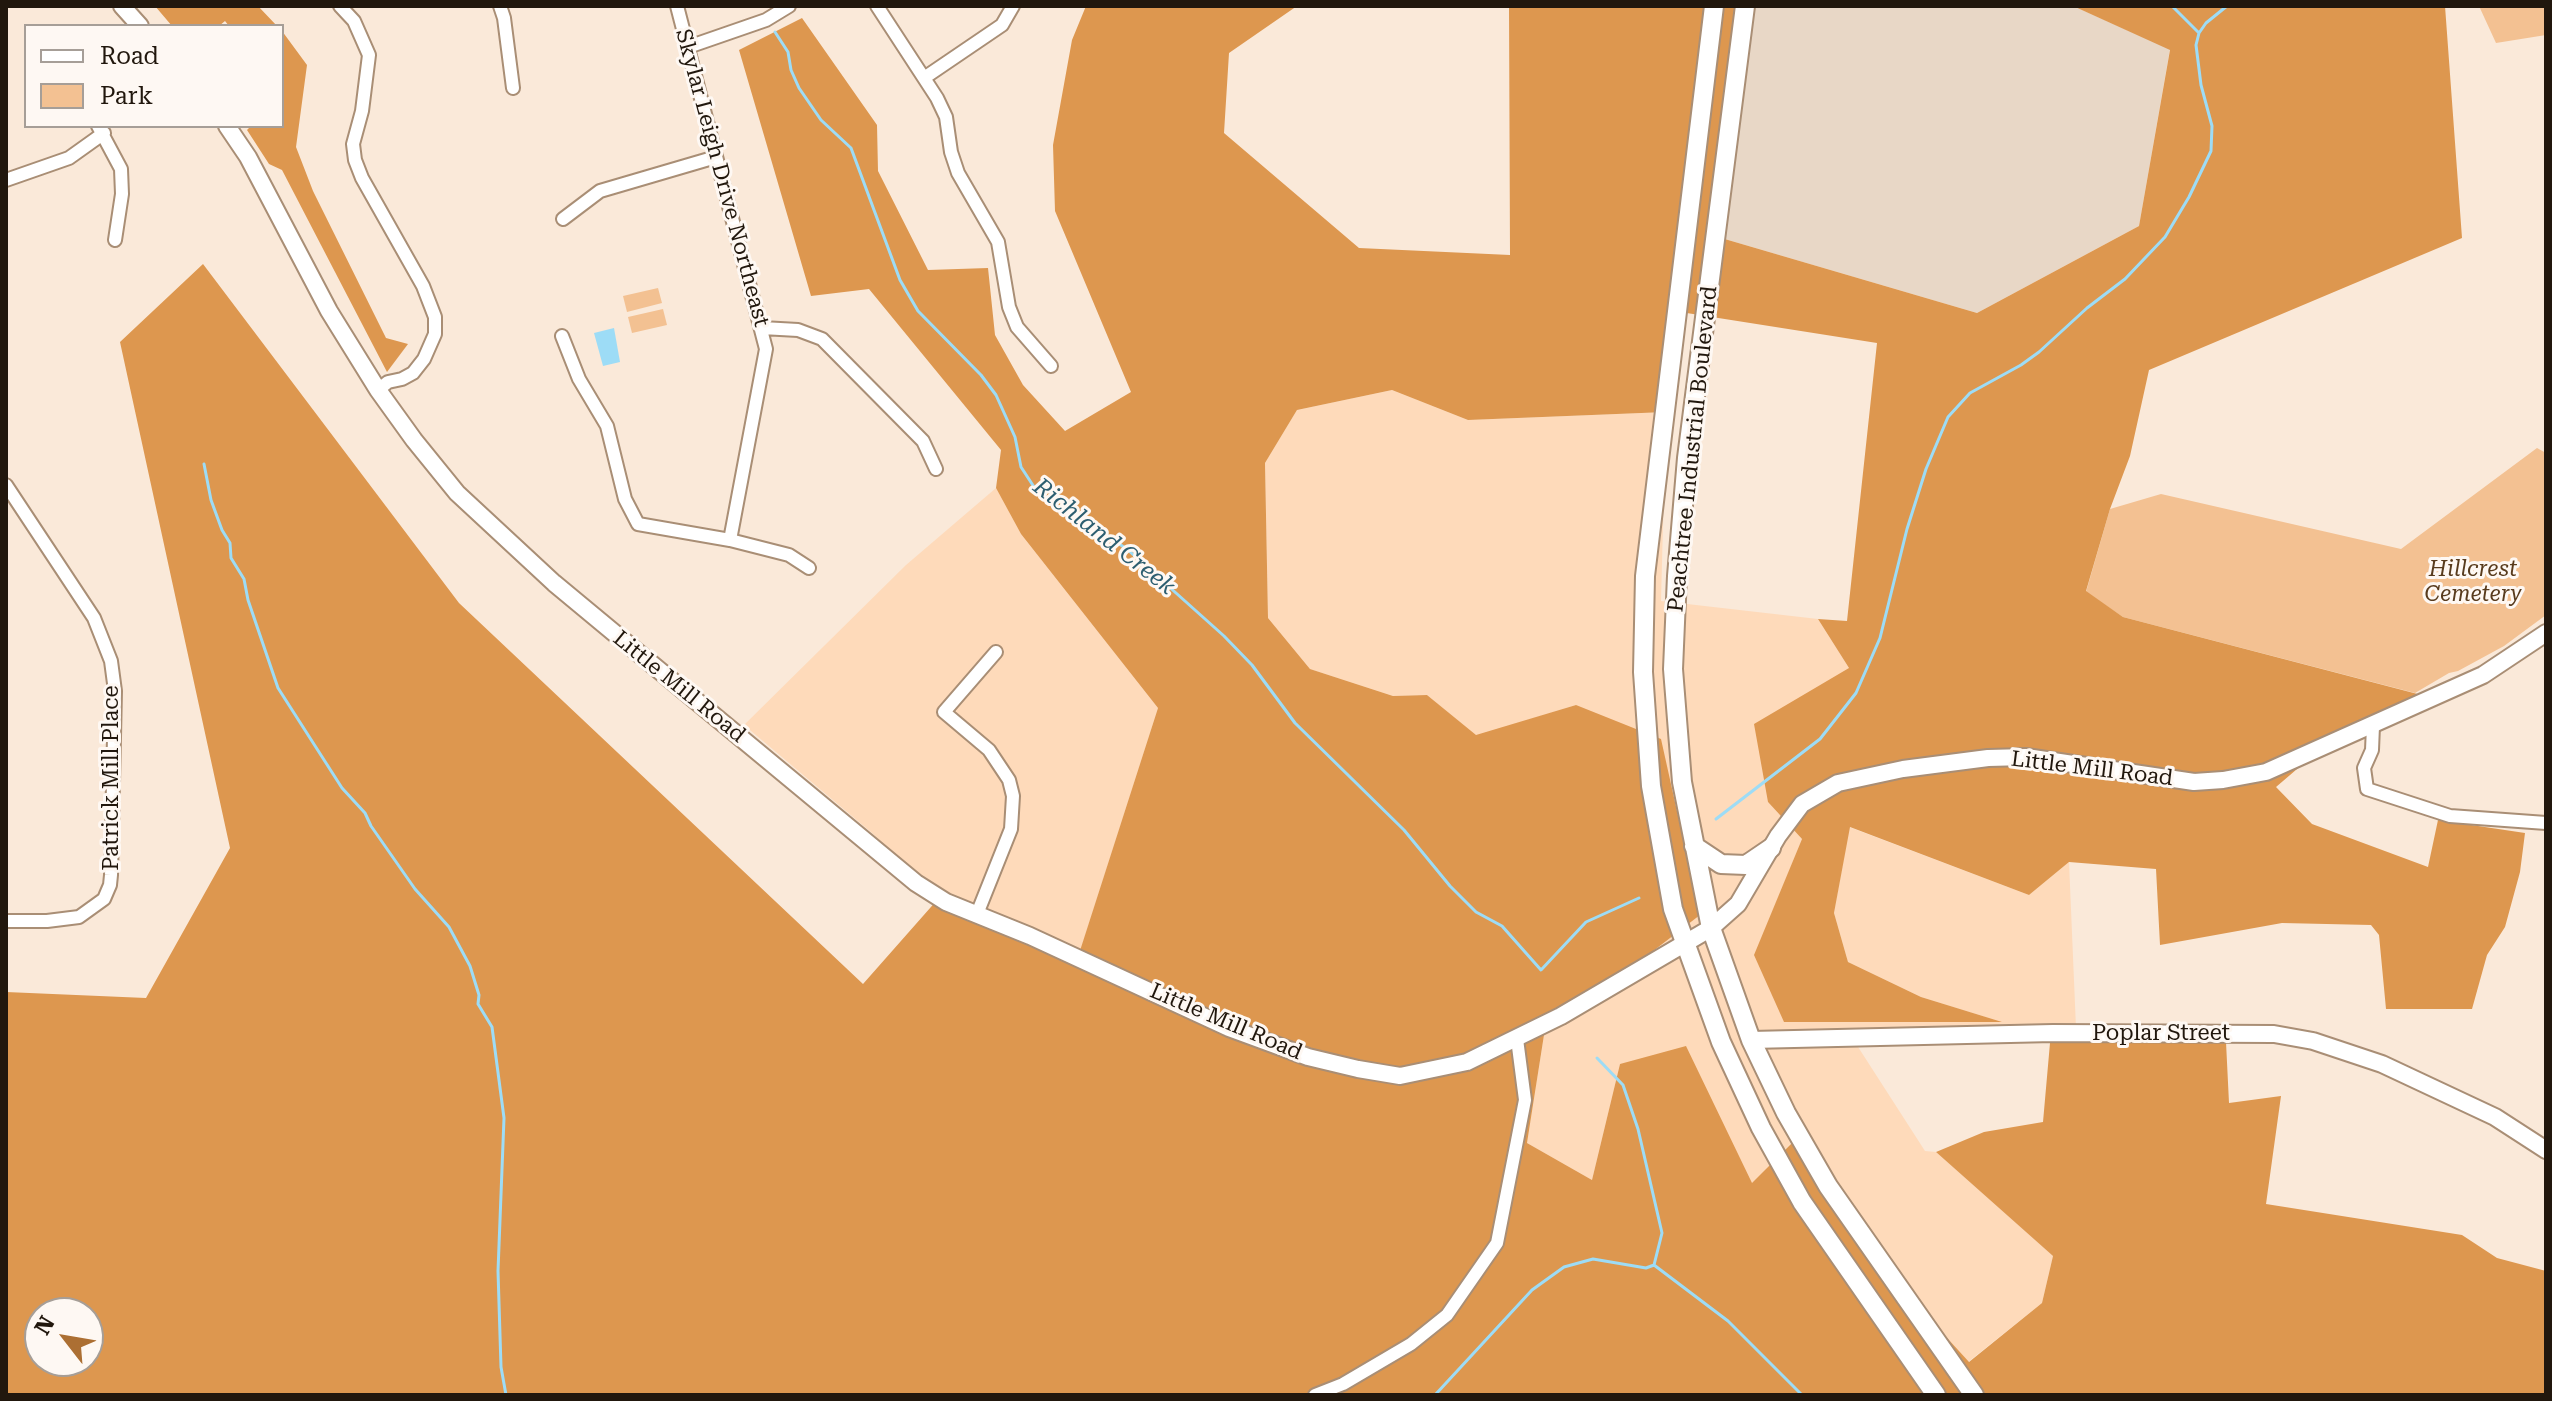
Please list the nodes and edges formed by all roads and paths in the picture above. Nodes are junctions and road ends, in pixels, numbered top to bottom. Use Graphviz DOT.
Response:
graph roads {
  1 [pos="122,6"];
  2 [pos="340,6"];
  3 [pos="500,6"];
  4 [pos="677,6"];
  5 [pos="789,6"];
  6 [pos="877,6"];
  7 [pos="1013,6"];
  8 [pos="1714,6"];
  9 [pos="1745,6"];
  10 [pos="138,24"];
  11 [pos="688,47"];
  12 [pos="924,78"];
  13 [pos="513,88"];
  14 [pos="228,128"];
  15 [pos="101,130"];
  16 [pos="716,157"];
  17 [pos="6,180"];
  18 [pos="563,219"];
  19 [pos="115,240"];
  20 [pos="1677,309"];
  21 [pos="1706,313"];
  22 [pos="762,328"];
  23 [pos="562,336"];
  24 [pos="1051,366"];
  25 [pos="378,390"];
  26 [pos="936,469"];
  27 [pos="6,485"];
  28 [pos="730,540"];
  29 [pos="809,568"];
  30 [pos="2546,633"];
  31 [pos="996,652"];
  32 [pos="2373,726"];
  33 [pos="2546,823"];
  34 [pos="1694,846"];
  35 [pos="1771,848"];
  36 [pos="977,914"];
  37 [pos="6,921"];
  38 [pos="1711,928"];
  39 [pos="1685,941"];
  40 [pos="1517,1039"];
  41 [pos="1751,1040"];
  42 [pos="2546,1150"];
  43 [pos="1315,1395"];
  44 [pos="1936,1395"];
  45 [pos="1974,1395"];
  1 -- 10 [label="street"];
  2 -- 25 [label="street"];
  3 -- 13 [label="street"];
  4 -- 11 [label="street, Skylar Leigh Drive Northeast"];
  5 -- 11 [label="street"];
  6 -- 12 [label="street"];
  7 -- 12 [label="street"];
  8 -- 20 [label="main road, Peachtree Industrial Boulevard"];
  9 -- 21 [label="main road, Peachtree Industrial Boulevard"];
  11 -- 16 [label="street, Skylar Leigh Drive Northeast"];
  12 -- 24 [label="street"];
  14 -- 25 [label="street, Little Mill Road"];
  15 -- 17 [label="street"];
  15 -- 19 [label="street"];
  16 -- 18 [label="street"];
  16 -- 22 [label="street, Skylar Leigh Drive Northeast"];
  20 -- 21 [label="main road"];
  20 -- 39 [label="main road, Peachtree Industrial Boulevard"];
  21 -- 34 [label="main road, Peachtree Industrial Boulevard"];
  22 -- 26 [label="street"];
  22 -- 28 [label="street, Skylar Leigh Drive Northeast"];
  23 -- 28 [label="street"];
  25 -- 36 [label="street, Little Mill Road"];
  27 -- 37 [label="street, Patrick Mill Place"];
  28 -- 29 [label="street"];
  30 -- 32 [label="street, Little Mill Road"];
  31 -- 36 [label="street"];
  32 -- 33 [label="street"];
  32 -- 35 [label="street, Little Mill Road"];
  34 -- 35 [label="main road"];
  34 -- 38 [label="main road, Peachtree Industrial Boulevard"];
  35 -- 38 [label="street, Little Mill Road"];
  36 -- 40 [label="street, Little Mill Road"];
  38 -- 39 [label="street, Little Mill Road"];
  38 -- 41 [label="main road, Peachtree Industrial Boulevard"];
  39 -- 40 [label="street, Little Mill Road"];
  39 -- 44 [label="main road, Peachtree Industrial Boulevard"];
  40 -- 43 [label="street"];
  41 -- 42 [label="street, Poplar Street"];
  41 -- 45 [label="main road, Peachtree Industrial Boulevard"];
}
